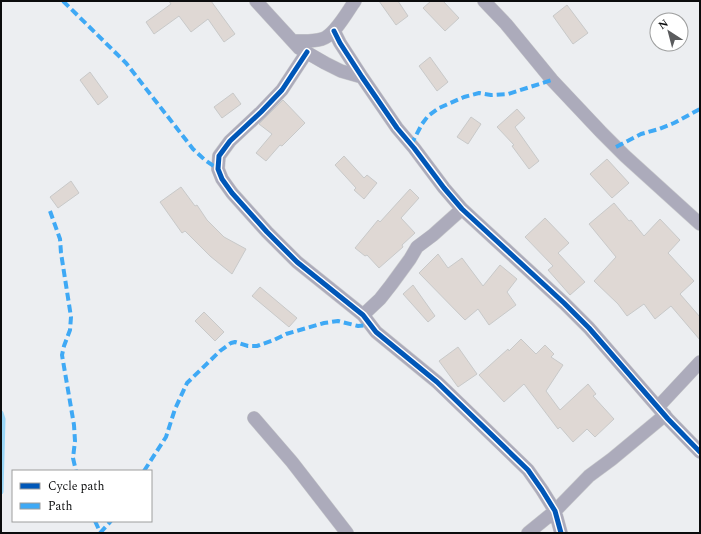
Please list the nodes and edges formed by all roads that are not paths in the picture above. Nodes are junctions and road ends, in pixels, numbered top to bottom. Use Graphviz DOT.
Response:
graph roads {
  1 [pos="256,1"];
  2 [pos="355,1"];
  3 [pos="484,1"];
  4 [pos="334,32"];
  5 [pos="293,41"];
  6 [pos="307,52"];
  7 [pos="362,77"];
  8 [pos="462,209"];
  9 [pos="700,224"];
  10 [pos="363,316"];
  11 [pos="700,362"];
  12 [pos="661,411"];
  13 [pos="254,418"];
  14 [pos="700,452"];
  15 [pos="555,511"];
  16 [pos="346,533"];
  17 [pos="528,533"];
  18 [pos="561,533"];
  1 -- 5 [label="street"];
  2 -- 4 [label="street"];
  3 -- 9 [label="street"];
  4 -- 5 [label="street"];
  4 -- 7 [label="street"];
  5 -- 6 [label="street"];
  6 -- 7 [label="street"];
  6 -- 10 [label="street"];
  7 -- 8 [label="street"];
  8 -- 10 [label="street"];
  8 -- 12 [label="street"];
  10 -- 15 [label="street"];
  11 -- 12 [label="street"];
  12 -- 14 [label="street"];
  12 -- 15 [label="street"];
  13 -- 16 [label="street"];
  15 -- 17 [label="street"];
  15 -- 18 [label="street"];
}
